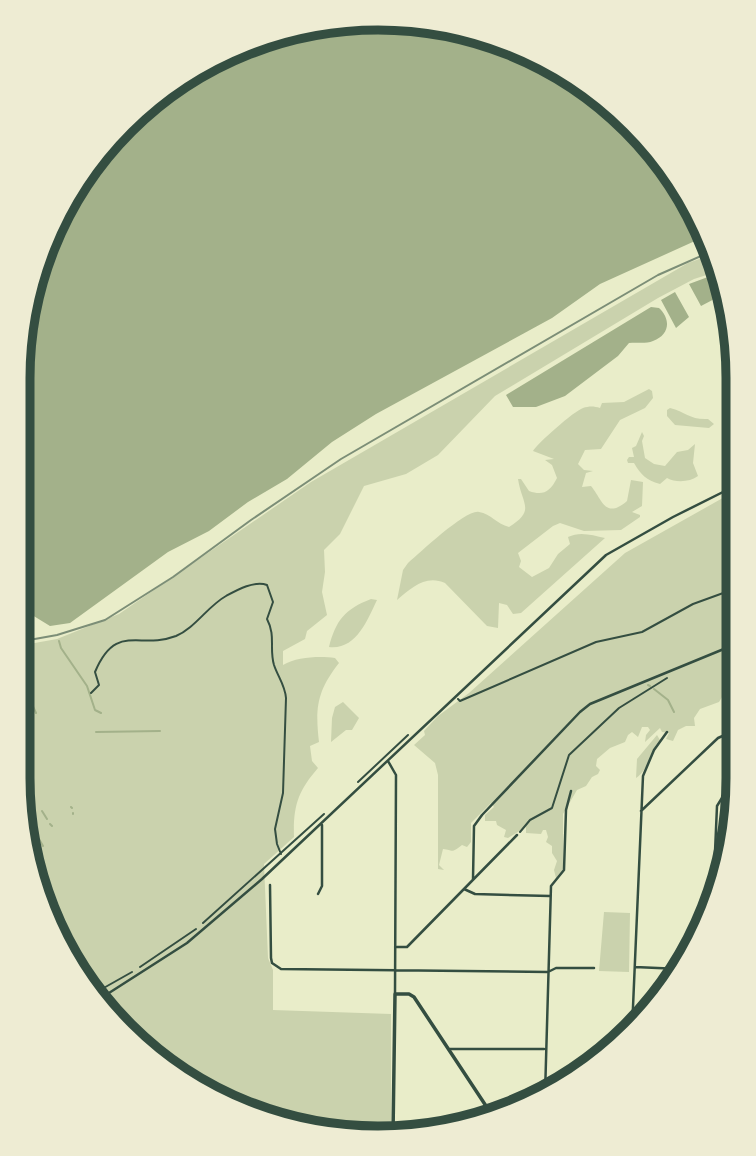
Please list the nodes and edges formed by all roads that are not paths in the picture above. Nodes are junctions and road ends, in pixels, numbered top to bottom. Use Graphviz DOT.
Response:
graph roads {
  1 [pos="726,490"];
  2 [pos="726,648"];
  3 [pos="667,732"];
  4 [pos="726,734"];
  5 [pos="388,761"];
  6 [pos="571,791"];
  7 [pos="726,792"];
  8 [pos="641,811"];
  9 [pos="322,824"];
  10 [pos="517,835"];
  11 [pos="714,867"];
  12 [pos="473,879"];
  13 [pos="270,885"];
  14 [pos="464,889"];
  15 [pos="318,894"];
  16 [pos="551,896"];
  17 [pos="397,947"];
  18 [pos="634,967"];
  19 [pos="594,968"];
  20 [pos="670,968"];
  21 [pos="396,971"];
  22 [pos="548,972"];
  23 [pos="396,994"];
  24 [pos="106,995"];
  25 [pos="632,1016"];
  26 [pos="450,1049"];
  27 [pos="546,1049"];
  28 [pos="545,1083"];
  29 [pos="488,1109"];
  30 [pos="393,1126"];
  31 [pos="401,1126"];
  1 -- 5 [label="street"];
  2 -- 12 [label="street"];
  3 -- 8 [label="street"];
  4 -- 8 [label="street"];
  5 -- 9 [label="street"];
  5 -- 17 [label="street"];
  6 -- 16 [label="street"];
  7 -- 11 [label="street"];
  8 -- 18 [label="street"];
  9 -- 15 [label="street"];
  9 -- 24 [label="street"];
  10 -- 12 [label="street"];
  12 -- 14 [label="street"];
  13 -- 21 [label="street"];
  14 -- 16 [label="street"];
  14 -- 17 [label="street"];
  16 -- 22 [label="street"];
  17 -- 21 [label="street"];
  18 -- 20 [label="street"];
  18 -- 25 [label="street"];
  19 -- 22 [label="street"];
  21 -- 22 [label="street"];
  21 -- 23 [label="street"];
  22 -- 27 [label="street"];
  23 -- 26 [label="street"];
  23 -- 30 [label="street"];
  26 -- 27 [label="street"];
  26 -- 29 [label="street"];
  27 -- 28 [label="street"];
  30 -- 31 [label="street"];
}
